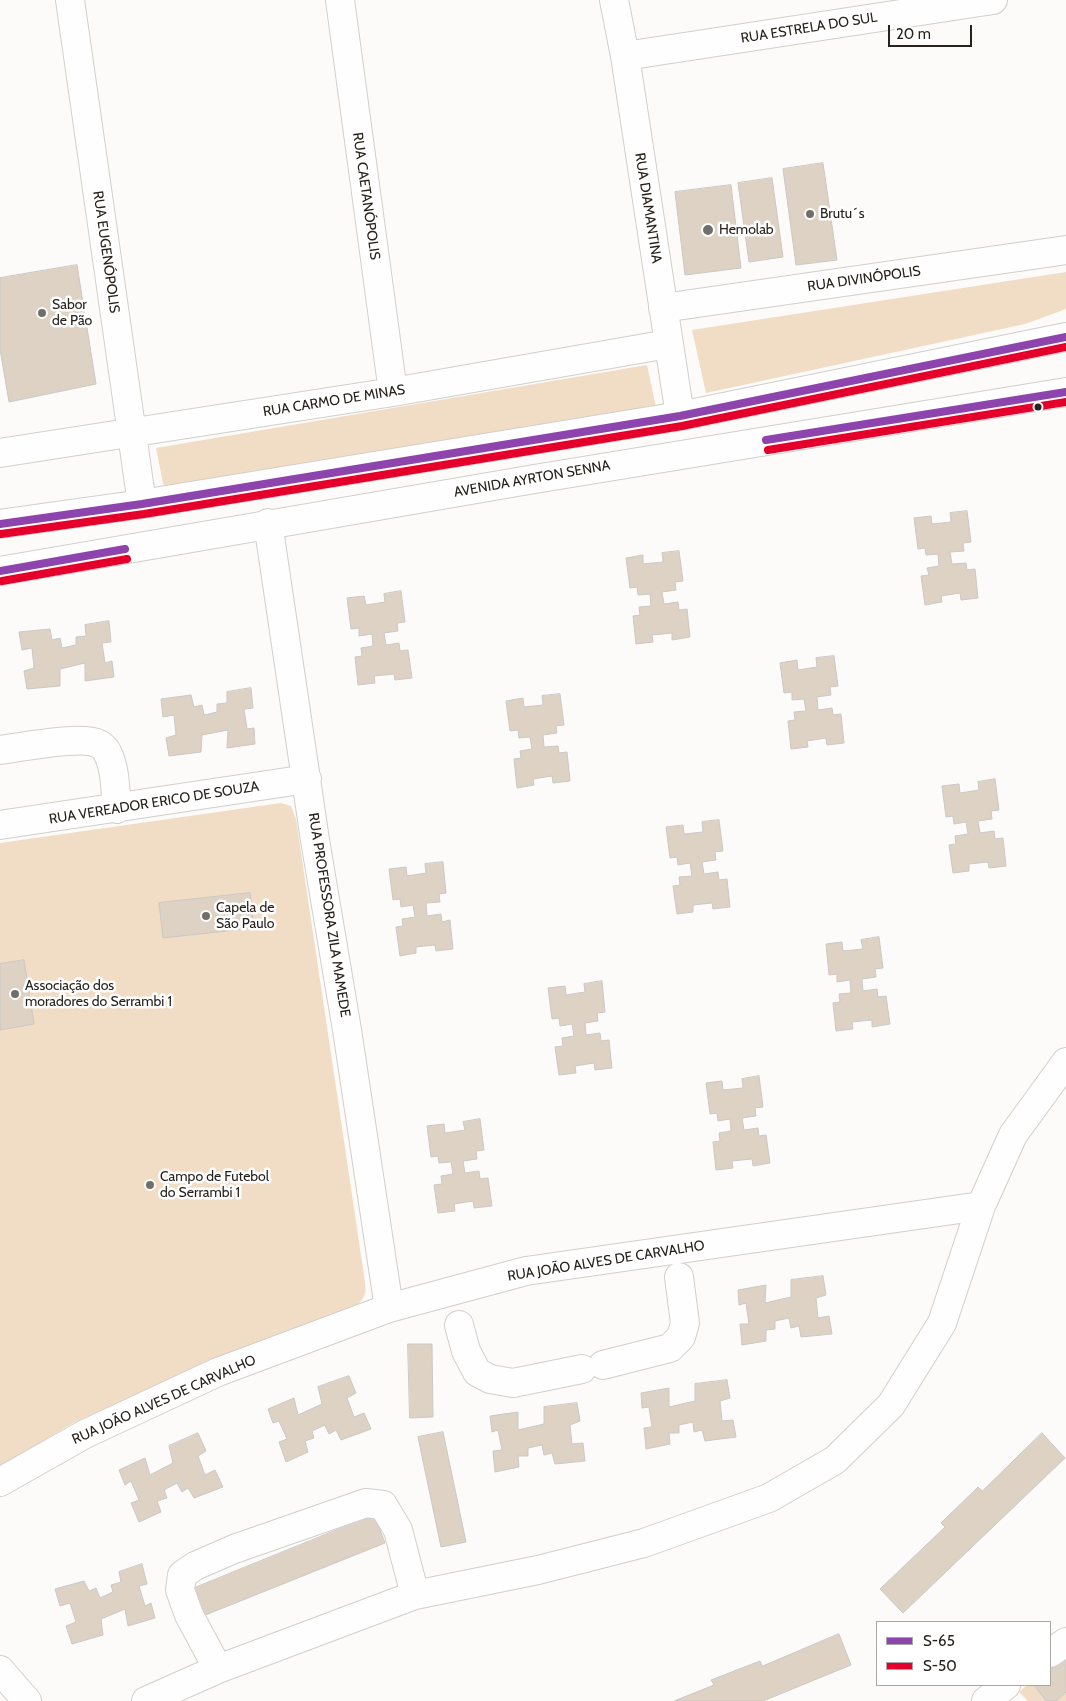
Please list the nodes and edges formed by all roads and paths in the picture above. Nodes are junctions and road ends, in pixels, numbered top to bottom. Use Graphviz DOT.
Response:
graph roads {
  1 [pos="70,0"];
  2 [pos="340,0"];
  3 [pos="614,0"];
  4 [pos="993,0"];
  5 [pos="625,56"];
  6 [pos="1066,250"];
  7 [pos="663,308"];
  8 [pos="1066,337"];
  9 [pos="668,344"];
  10 [pos="392,392"];
  11 [pos="1066,392"];
  12 [pos="680,416"];
  13 [pos="132,432"];
  14 [pos="0,453"];
  15 [pos="142,504"];
  16 [pos="268,523"];
  17 [pos="0,524"];
  18 [pos="0,571"];
  19 [pos="0,750"];
  20 [pos="307,779"];
  21 [pos="117,809"];
  22 [pos="0,825"];
  23 [pos="1066,1062"];
  24 [pos="980,1206"];
  25 [pos="679,1277"];
  26 [pos="389,1308"];
  27 [pos="458,1325"];
  28 [pos="0,1482"];
  29 [pos="415,1595"];
  30 [pos="1066,1642"];
  31 [pos="1051,1652"];
  32 [pos="218,1669"];
  33 [pos="0,1670"];
  34 [pos="27,1701"];
  35 [pos="146,1701"];
  1 -- 13 [label="street, RUA EUGENÓPOLIS"];
  2 -- 10 [label="street, RUA CAETANÓPOLIS"];
  3 -- 5 [label="street, RUA DIAMANTINA"];
  4 -- 5 [label="street, RUA ESTRELA DO SUL"];
  5 -- 7 [label="street, RUA DIAMANTINA"];
  6 -- 7 [label="street, RUA DIVINÓPOLIS"];
  7 -- 9 [label="street, RUA DIAMANTINA"];
  8 -- 12 [label="street"];
  9 -- 10 [label="street, RUA CARMO DE MINAS"];
  9 -- 12 [label="street, RUA DIAMANTINA"];
  10 -- 13 [label="street, RUA CARMO DE MINAS"];
  11 -- 16 [label="street, AVENIDA AYRTON SENNA"];
  12 -- 15 [label="street"];
  13 -- 14 [label="street, RUA CARMO DE MINAS"];
  13 -- 15 [label="street, RUA EUGENÓPOLIS"];
  15 -- 17 [label="street"];
  16 -- 18 [label="street, AVENIDA AYRTON SENNA"];
  16 -- 20 [label="street, RUA PROFESSORA ZILA MAMEDE"];
  19 -- 21 [label="street"];
  20 -- 21 [label="street, RUA VEREADOR ERICO DE SOUZA"];
  20 -- 26 [label="street, RUA PROFESSORA ZILA MAMEDE"];
  21 -- 22 [label="street, RUA VEREADOR ERICO DE SOUZA"];
  23 -- 24 [label="street"];
  24 -- 26 [label="street, RUA JOÃO ALVES DE CARVALHO"];
  24 -- 29 [label="street"];
  25 -- 27 [label="street"];
  26 -- 28 [label="street, RUA JOÃO ALVES DE CARVALHO"];
  29 -- 32 [label="street"];
  29 -- 32 [label="street"];
  30 -- 31 [label="street"];
  32 -- 35 [label="street"];
  33 -- 34 [label="street"];
}
